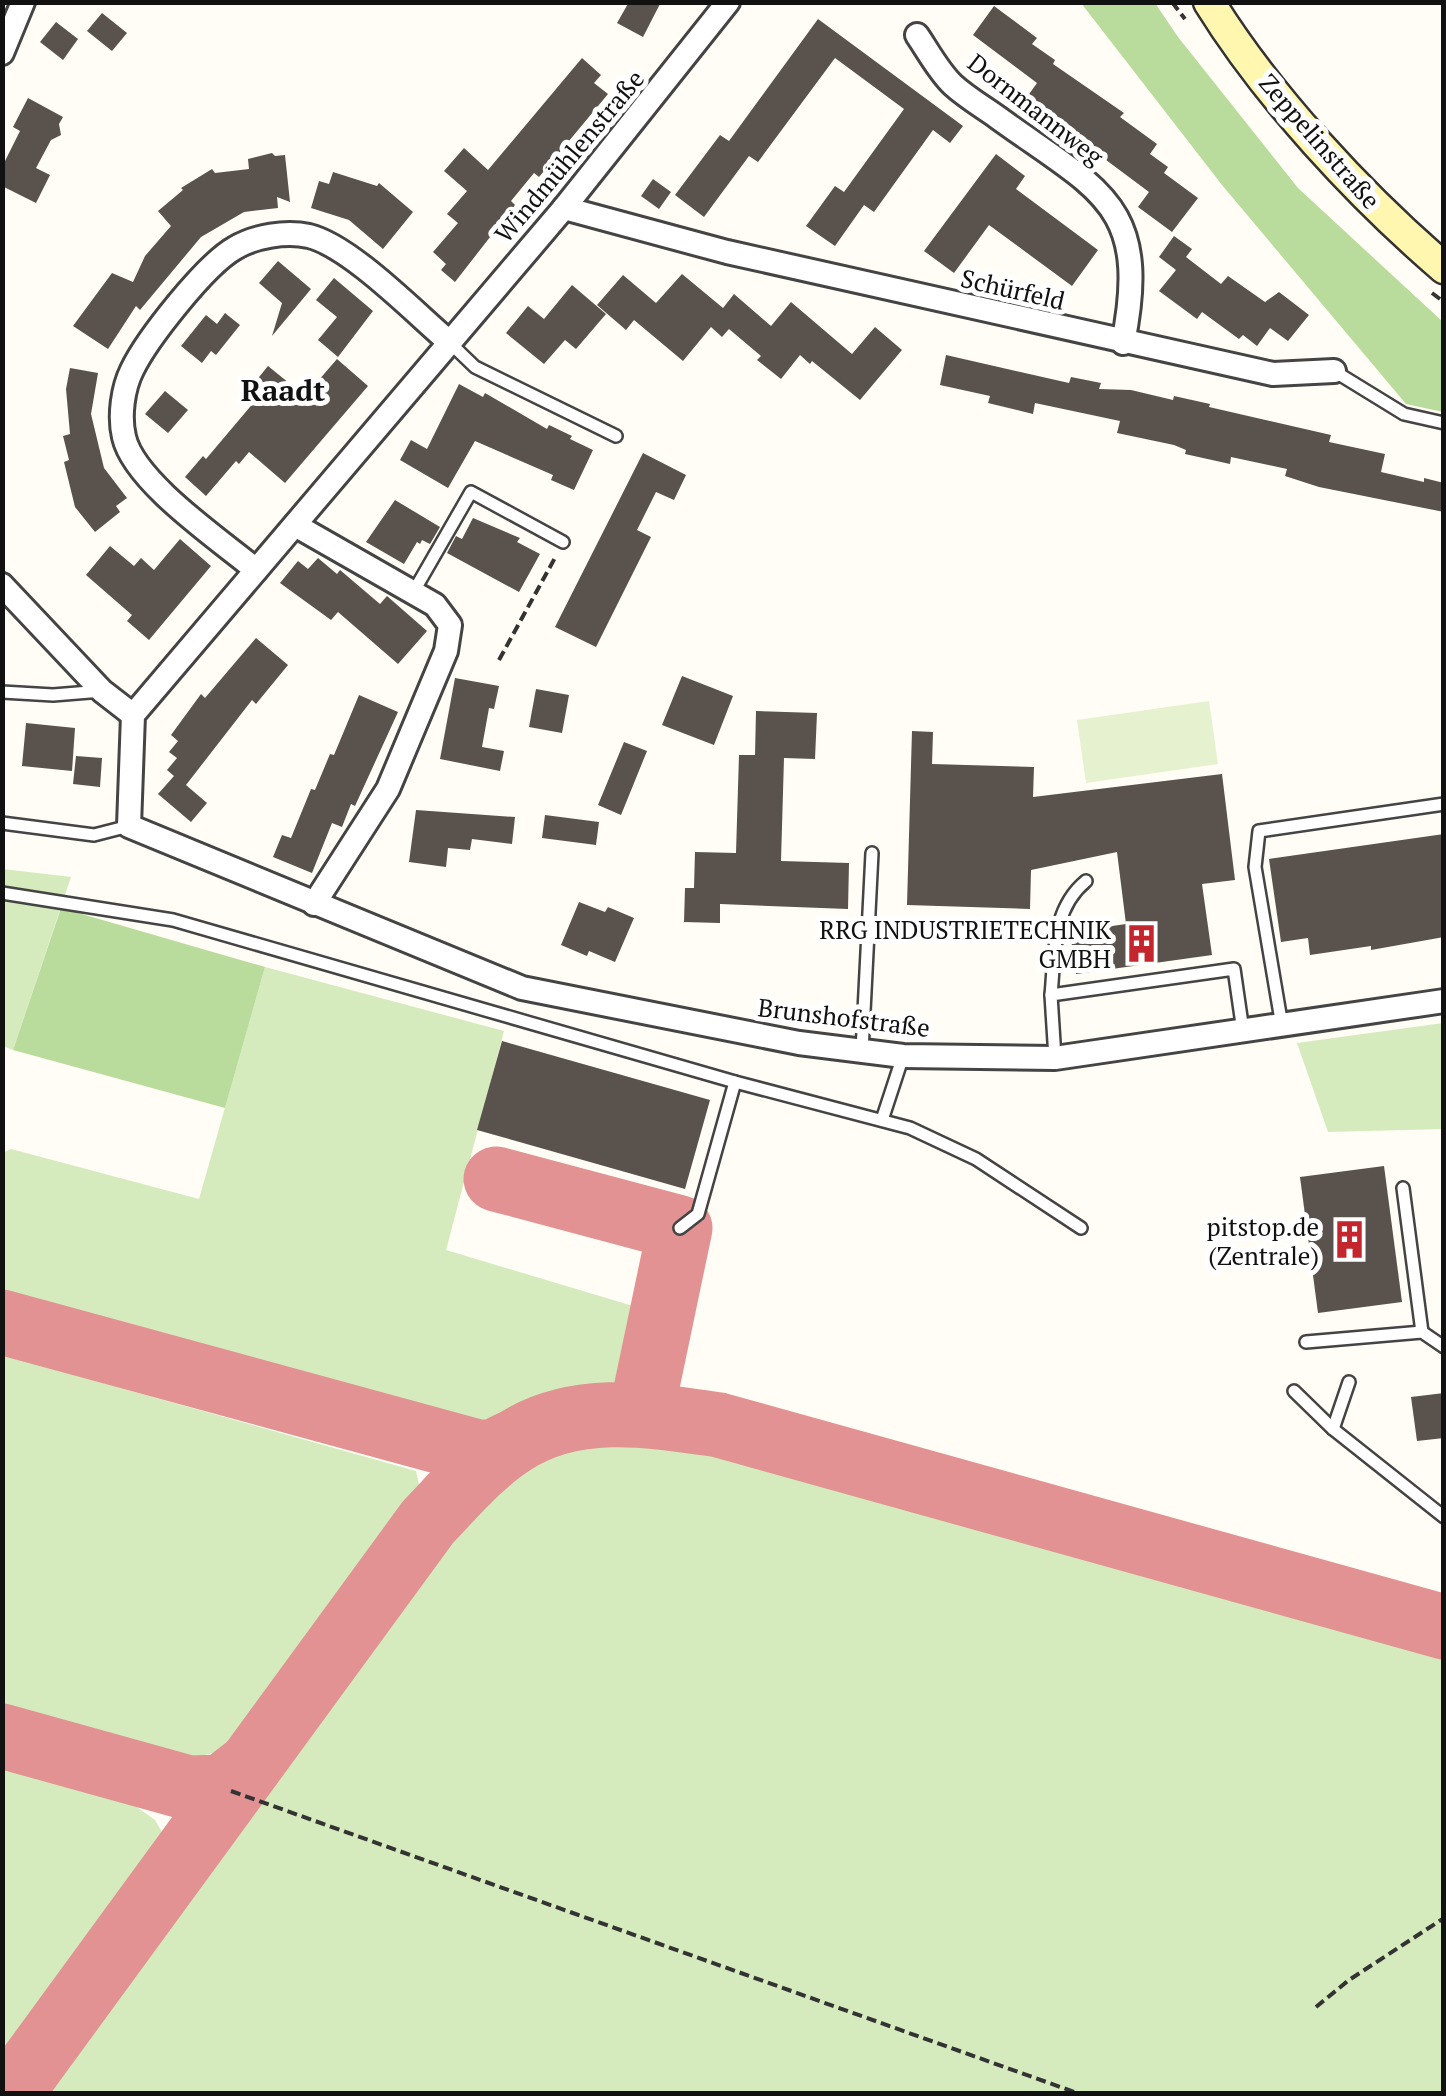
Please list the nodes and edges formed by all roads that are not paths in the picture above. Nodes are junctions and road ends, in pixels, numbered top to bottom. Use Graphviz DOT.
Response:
graph roads {
  1 [pos="22,2"];
  2 [pos="728,2"];
  3 [pos="1208,2"];
  4 [pos="917,35"];
  5 [pos="2,53"];
  6 [pos="564,208"];
  7 [pos="1444,268"];
  8 [pos="448,341"];
  9 [pos="1123,343"];
  10 [pos="1334,371"];
  11 [pos="1444,423"];
  12 [pos="616,436"];
  13 [pos="295,525"];
  14 [pos="564,542"];
  15 [pos="256,570"];
  16 [pos="2,586"];
  17 [pos="414,592"];
  18 [pos="102,691"];
  19 [pos="2,692"];
  20 [pos="133,715"];
  21 [pos="1444,804"];
  22 [pos="2,823"];
  23 [pos="129,826"];
  24 [pos="872,852"];
  25 [pos="1086,880"];
  26 [pos="2,893"];
  27 [pos="314,904"];
  28 [pos="1051,995"];
  29 [pos="1444,1001"];
  30 [pos="1282,1026"];
  31 [pos="1243,1032"];
  32 [pos="862,1051"];
  33 [pos="903,1056"];
  34 [pos="1055,1058"];
  35 [pos="735,1082"];
  36 [pos="882,1120"];
  37 [pos="1404,1188"];
  38 [pos="680,1228"];
  39 [pos="1081,1228"];
  40 [pos="1422,1332"];
  41 [pos="1306,1342"];
  42 [pos="1444,1346"];
  43 [pos="1350,1382"];
  44 [pos="1294,1392"];
  45 [pos="1333,1429"];
  46 [pos="1444,1517"];
  1 -- 5 [label="street"];
  2 -- 6 [label="street, Windmühlenstraße"];
  3 -- 7 [label="main road, Zeppelinstraße"];
  4 -- 9 [label="street, Dornmannweg"];
  6 -- 8 [label="street, Windmühlenstraße"];
  6 -- 9 [label="street, Schürfeld"];
  8 -- 12 [label="lane"];
  8 -- 13 [label="street, Windmühlenstraße"];
  8 -- 15 [label="street"];
  9 -- 10 [label="street, Schürfeld"];
  10 -- 11 [label="lane, Schürfeld"];
  13 -- 15 [label="street, Windmühlenstraße"];
  13 -- 17 [label="street"];
  14 -- 17 [label="lane"];
  15 -- 20 [label="street, Windmühlenstraße"];
  16 -- 18 [label="street"];
  17 -- 27 [label="street"];
  18 -- 19 [label="lane"];
  18 -- 20 [label="street"];
  20 -- 23 [label="street"];
  21 -- 30 [label="lane"];
  22 -- 23 [label="lane"];
  23 -- 27 [label="street, Brunshofstraße"];
  24 -- 32 [label="lane"];
  25 -- 28 [label="lane"];
  26 -- 35 [label="lane"];
  27 -- 32 [label="street, Brunshofstraße"];
  28 -- 31 [label="lane"];
  28 -- 34 [label="lane"];
  29 -- 30 [label="street, Brunshofstraße"];
  30 -- 31 [label="street, Brunshofstraße"];
  31 -- 34 [label="street, Brunshofstraße"];
  32 -- 33 [label="street, Brunshofstraße"];
  33 -- 34 [label="street, Brunshofstraße"];
  33 -- 36 [label="lane"];
  35 -- 36 [label="lane"];
  35 -- 38 [label="lane"];
  36 -- 39 [label="lane"];
  37 -- 40 [label="lane"];
  40 -- 41 [label="lane"];
  40 -- 42 [label="lane"];
  43 -- 45 [label="lane"];
  44 -- 45 [label="lane"];
  45 -- 46 [label="lane"];
}
